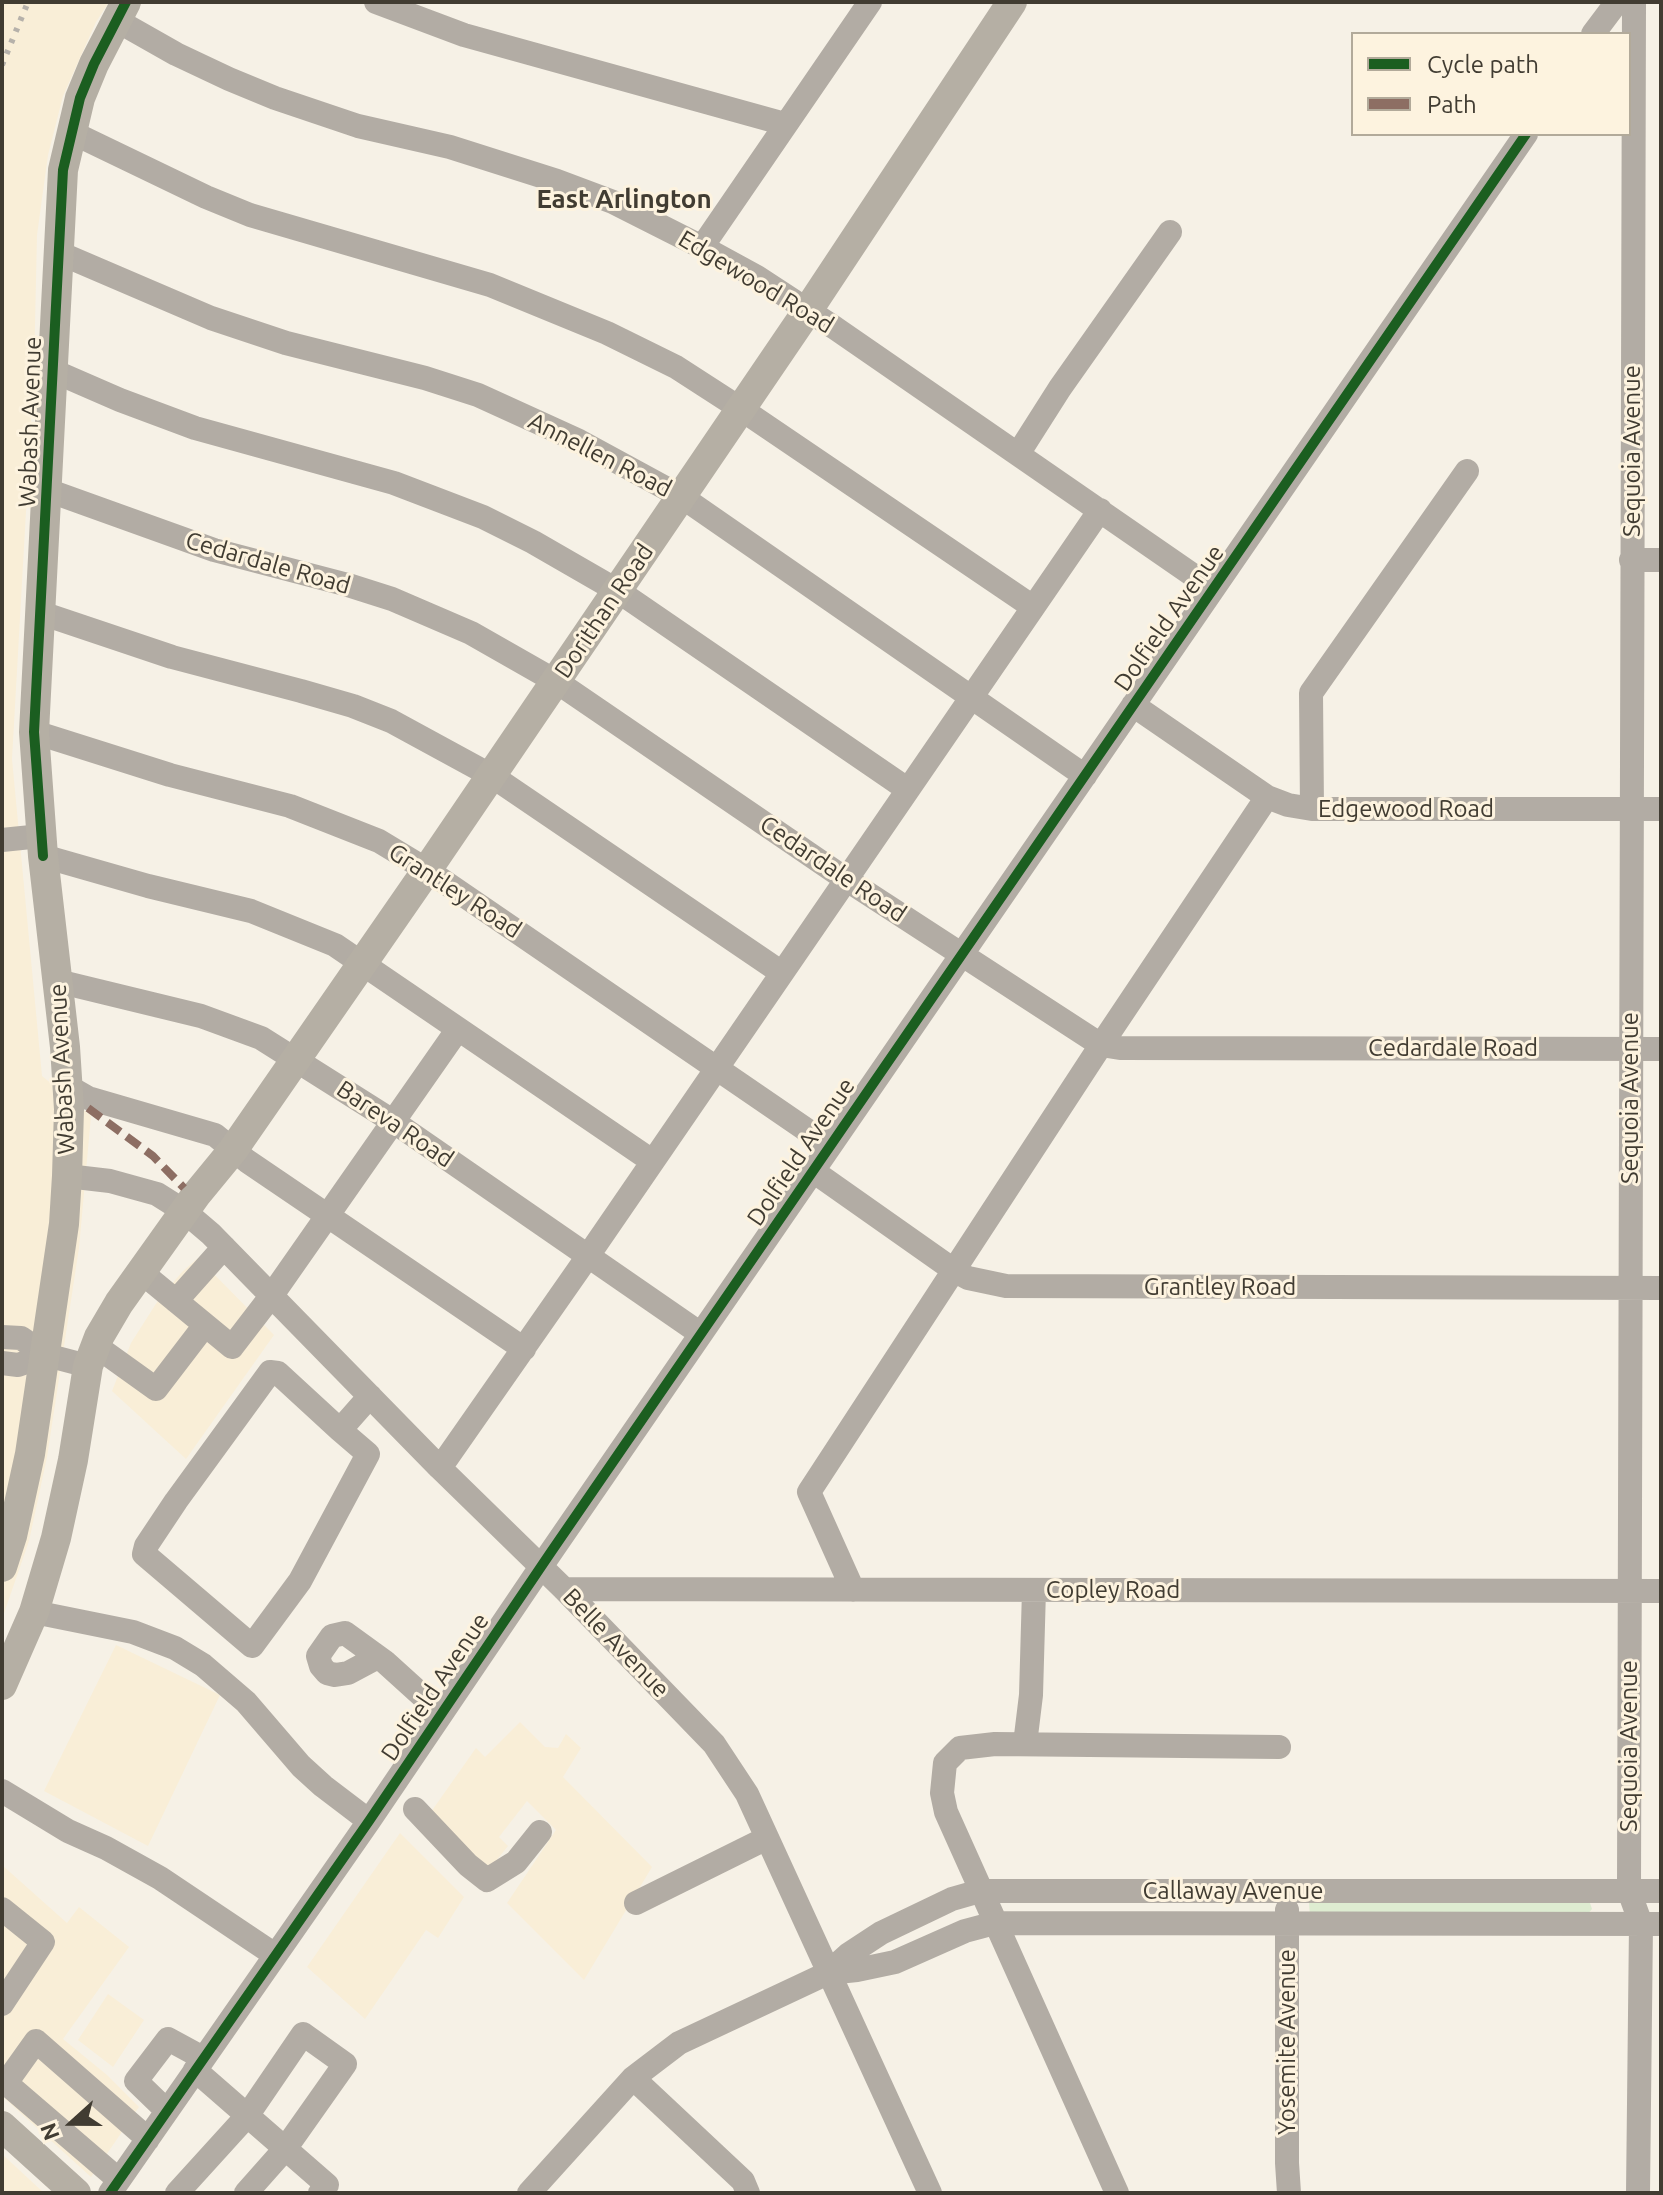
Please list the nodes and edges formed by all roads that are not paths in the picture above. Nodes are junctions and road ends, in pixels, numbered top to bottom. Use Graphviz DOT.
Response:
graph roads {
  1 [pos="376,2"];
  2 [pos="870,2"];
  3 [pos="1012,2"];
  4 [pos="1617,2"];
  5 [pos="1634,2"];
  6 [pos="121,11"];
  7 [pos="1594,32"];
  8 [pos="1631,111"];
  9 [pos="785,124"];
  10 [pos="71,132"];
  11 [pos="1525,136"];
  12 [pos="1170,232"];
  13 [pos="702,247"];
  14 [pos="57,252"];
  15 [pos="808,310"];
  16 [pos="51,370"];
  17 [pos="741,409"];
  18 [pos="1018,454"];
  19 [pos="1467,471"];
  20 [pos="47,490"];
  21 [pos="682,497"];
  22 [pos="1100,510"];
  23 [pos="1631,560"];
  24 [pos="1661,560"];
  25 [pos="1213,589"];
  26 [pos="618,591"];
  27 [pos="1033,607"];
  28 [pos="41,613"];
  29 [pos="557,682"];
  30 [pos="971,698"];
  31 [pos="1133,705"];
  32 [pos="34,732"];
  33 [pos="492,776"];
  34 [pos="1085,776"];
  35 [pos="907,789"];
  36 [pos="1267,797"];
  37 [pos="1312,809"];
  38 [pos="1630,809"];
  39 [pos="1661,809"];
  40 [pos="2,840"];
  41 [pos="42,846"];
  42 [pos="427,870"];
  43 [pos="847,880"];
  44 [pos="962,953"];
  45 [pos="362,964"];
  46 [pos="782,973"];
  47 [pos="57,981"];
  48 [pos="458,1029"];
  49 [pos="1101,1045"];
  50 [pos="1631,1049"];
  51 [pos="1661,1049"];
  52 [pos="296,1059"];
  53 [pos="717,1067"];
  54 [pos="67,1086"];
  55 [pos="394,1122"];
  56 [pos="830,1146"];
  57 [pos="233,1150"];
  58 [pos="652,1161"];
  59 [pos="813,1171"];
  60 [pos="67,1176"];
  61 [pos="184,1211"];
  62 [pos="328,1214"];
  63 [pos="224,1247"];
  64 [pos="588,1256"];
  65 [pos="955,1271"];
  66 [pos="141,1272"];
  67 [pos="1630,1288"];
  68 [pos="1661,1288"];
  69 [pos="272,1295"];
  70 [pos="176,1301"];
  71 [pos="205,1325"];
  72 [pos="701,1334"];
  73 [pos="2,1337"];
  74 [pos="524,1349"];
  75 [pos="46,1355"];
  76 [pos="92,1356"];
  77 [pos="2,1363"];
  78 [pos="370,1396"];
  79 [pos="340,1430"];
  80 [pos="440,1468"];
  81 [pos="2,1567"];
  82 [pos="541,1567"];
  83 [pos="564,1589"];
  84 [pos="853,1590"];
  85 [pos="1034,1590"];
  86 [pos="1629,1591"];
  87 [pos="1661,1591"];
  88 [pos="34,1612"];
  89 [pos="378,1657"];
  90 [pos="2,1685"];
  91 [pos="440,1716"];
  92 [pos="1025,1744"];
  93 [pos="1279,1747"];
  94 [pos="2,1791"];
  95 [pos="415,1809"];
  96 [pos="369,1821"];
  97 [pos="540,1832"];
  98 [pos="767,1838"];
  99 [pos="980,1891"];
  100 [pos="1629,1891"];
  101 [pos="1661,1891"];
  102 [pos="1286,1892"];
  103 [pos="636,1903"];
  104 [pos="2,1909"];
  105 [pos="995,1923"];
  106 [pos="1651,1924"];
  107 [pos="1287,1925"];
  108 [pos="275,1955"];
  109 [pos="828,1973"];
  110 [pos="2,2004"];
  111 [pos="199,2064"];
  112 [pos="633,2078"];
  113 [pos="167,2111"];
  114 [pos="247,2116"];
  115 [pos="2,2126"];
  116 [pos="148,2139"];
  117 [pos="285,2149"];
  118 [pos="115,2186"];
  119 [pos="76,2193"];
  120 [pos="177,2193"];
  121 [pos="246,2193"];
  122 [pos="320,2193"];
  123 [pos="529,2193"];
  124 [pos="748,2193"];
  125 [pos="930,2193"];
  126 [pos="1117,2193"];
  127 [pos="1289,2193"];
  128 [pos="1638,2193"];
  1 -- 9 [label="street"];
  2 -- 9 [label="street"];
  3 -- 15 [label="main road, Dorithan Road"];
  4 -- 7 [label="street"];
  5 -- 8 [label="street, Sequoia Avenue"];
  6 -- 10 [label="main road, Wabash Avenue"];
  6 -- 13 [label="street, Edgewood Road"];
  8 -- 23 [label="street, Sequoia Avenue"];
  9 -- 13 [label="street"];
  10 -- 14 [label="main road, Wabash Avenue"];
  10 -- 17 [label="street"];
  11 -- 25 [label="street, Dolfield Avenue"];
  12 -- 18 [label="street"];
  13 -- 15 [label="street, Edgewood Road"];
  14 -- 16 [label="main road, Wabash Avenue"];
  14 -- 21 [label="street, Annellen Road"];
  15 -- 17 [label="main road, Dorithan Road"];
  15 -- 18 [label="street, Edgewood Road"];
  16 -- 20 [label="main road, Wabash Avenue"];
  16 -- 26 [label="street"];
  17 -- 21 [label="main road, Dorithan Road"];
  17 -- 27 [label="street"];
  18 -- 22 [label="street, Edgewood Road"];
  19 -- 37 [label="street"];
  20 -- 28 [label="main road, Wabash Avenue"];
  20 -- 29 [label="street, Cedardale Road"];
  21 -- 26 [label="main road, Dorithan Road"];
  21 -- 30 [label="street, Annellen Road"];
  22 -- 25 [label="street, Edgewood Road"];
  22 -- 27 [label="street"];
  23 -- 24 [label="street"];
  23 -- 38 [label="street, Sequoia Avenue"];
  25 -- 31 [label="street, Dolfield Avenue"];
  26 -- 29 [label="main road, Dorithan Road"];
  26 -- 35 [label="street"];
  27 -- 30 [label="street"];
  28 -- 32 [label="main road, Wabash Avenue"];
  28 -- 33 [label="street"];
  29 -- 33 [label="main road, Dorithan Road"];
  29 -- 43 [label="street, Cedardale Road"];
  30 -- 34 [label="street, Annellen Road"];
  30 -- 35 [label="street"];
  31 -- 34 [label="street, Dolfield Avenue"];
  31 -- 36 [label="street, Edgewood Road"];
  32 -- 41 [label="main road, Wabash Avenue"];
  32 -- 42 [label="street, Grantley Road"];
  33 -- 42 [label="main road, Dorithan Road"];
  33 -- 46 [label="street"];
  34 -- 44 [label="street, Dolfield Avenue"];
  35 -- 43 [label="street"];
  36 -- 37 [label="street, Edgewood Road"];
  36 -- 49 [label="street"];
  37 -- 38 [label="street, Edgewood Road"];
  38 -- 39 [label="street, Edgewood Road"];
  38 -- 50 [label="street, Sequoia Avenue"];
  40 -- 41 [label="street"];
  41 -- 45 [label="street"];
  41 -- 47 [label="main road, Wabash Avenue"];
  42 -- 45 [label="main road, Dorithan Road"];
  42 -- 53 [label="street, Grantley Road"];
  43 -- 44 [label="street, Cedardale Road"];
  43 -- 46 [label="street"];
  44 -- 49 [label="street, Cedardale Road"];
  44 -- 56 [label="street, Dolfield Avenue"];
  45 -- 48 [label="street"];
  45 -- 52 [label="main road, Dorithan Road"];
  46 -- 53 [label="street"];
  47 -- 52 [label="street, Bareva Road"];
  47 -- 54 [label="main road, Wabash Avenue"];
  48 -- 55 [label="street"];
  48 -- 58 [label="street"];
  49 -- 50 [label="street, Cedardale Road"];
  49 -- 65 [label="street"];
  50 -- 51 [label="street, Cedardale Road"];
  50 -- 67 [label="street, Sequoia Avenue"];
  52 -- 55 [label="street, Bareva Road"];
  52 -- 57 [label="main road, Dorithan Road"];
  53 -- 56 [label="street, Grantley Road"];
  53 -- 58 [label="street"];
  54 -- 57 [label="street"];
  54 -- 60 [label="main road, Wabash Avenue"];
  55 -- 62 [label="street"];
  55 -- 64 [label="street, Bareva Road"];
  56 -- 59 [label="street, Dolfield Avenue"];
  57 -- 61 [label="main road, Dorithan Road"];
  57 -- 62 [label="street"];
  58 -- 64 [label="street"];
  59 -- 65 [label="street, Grantley Road"];
  59 -- 72 [label="street, Dolfield Avenue"];
  60 -- 61 [label="street, Belle Avenue"];
  60 -- 75 [label="main road, Wabash Avenue"];
  61 -- 63 [label="street, Belle Avenue"];
  61 -- 66 [label="main road"];
  62 -- 69 [label="street"];
  62 -- 74 [label="street"];
  63 -- 69 [label="street, Belle Avenue"];
  63 -- 70 [label="street"];
  64 -- 72 [label="street, Bareva Road"];
  64 -- 74 [label="street"];
  65 -- 67 [label="street, Grantley Road"];
  65 -- 84 [label="street"];
  66 -- 70 [label="street"];
  66 -- 76 [label="main road"];
  67 -- 68 [label="street, Grantley Road"];
  67 -- 86 [label="street, Sequoia Avenue"];
  69 -- 71 [label="street"];
  69 -- 78 [label="street, Belle Avenue"];
  70 -- 71 [label="street"];
  71 -- 76 [label="street"];
  72 -- 82 [label="street, Dolfield Avenue"];
  73 -- 75 [label="street"];
  74 -- 80 [label="street"];
  75 -- 76 [label="street"];
  75 -- 77 [label="street"];
  75 -- 81 [label="main road, Wabash Avenue"];
  76 -- 88 [label="main road"];
  78 -- 79 [label="street"];
  78 -- 80 [label="street, Belle Avenue"];
  79 -- 79 [label="street"];
  80 -- 82 [label="street, Belle Avenue"];
  82 -- 83 [label="street, Belle Avenue"];
  82 -- 91 [label="street, Dolfield Avenue"];
  83 -- 84 [label="street, Copley Road"];
  83 -- 98 [label="street, Belle Avenue"];
  84 -- 85 [label="street, Copley Road"];
  85 -- 86 [label="street, Copley Road"];
  85 -- 92 [label="street"];
  86 -- 87 [label="street, Copley Road"];
  86 -- 100 [label="street, Sequoia Avenue"];
  88 -- 90 [label="main road"];
  88 -- 96 [label="street"];
  89 -- 91 [label="street"];
  91 -- 96 [label="street, Dolfield Avenue"];
  92 -- 93 [label="street"];
  92 -- 99 [label="street"];
  94 -- 108 [label="street"];
  95 -- 97 [label="street"];
  96 -- 108 [label="street, Dolfield Avenue"];
  98 -- 103 [label="street"];
  98 -- 109 [label="street, Belle Avenue"];
  99 -- 102 [label="street, Callaway Avenue"];
  99 -- 105 [label="street"];
  99 -- 109 [label="street, Callaway Avenue"];
  100 -- 101 [label="street, Callaway Avenue"];
  100 -- 102 [label="street, Callaway Avenue"];
  100 -- 106 [label="street, Sequoia Avenue"];
  102 -- 107 [label="street, Yosemite Avenue"];
  104 -- 110 [label="street"];
  105 -- 107 [label="street, Callaway Avenue"];
  105 -- 109 [label="street, Callaway Avenue"];
  105 -- 126 [label="street"];
  106 -- 107 [label="street, Callaway Avenue"];
  106 -- 128 [label="street, Sequoia Avenue"];
  107 -- 127 [label="street, Yosemite Avenue"];
  108 -- 111 [label="street, Dolfield Avenue"];
  109 -- 112 [label="street, Callaway Avenue"];
  109 -- 125 [label="street, Belle Avenue"];
  111 -- 113 [label="street, Dolfield Avenue"];
  111 -- 113 [label="street"];
  111 -- 114 [label="street"];
  112 -- 123 [label="street, Callaway Avenue"];
  112 -- 124 [label="street"];
  113 -- 116 [label="street, Dolfield Avenue"];
  114 -- 117 [label="street"];
  114 -- 117 [label="street"];
  114 -- 120 [label="street"];
  115 -- 119 [label="main road"];
  116 -- 118 [label="street, Dolfield Avenue"];
  116 -- 118 [label="street"];
  117 -- 121 [label="street"];
  117 -- 122 [label="street"];
}
